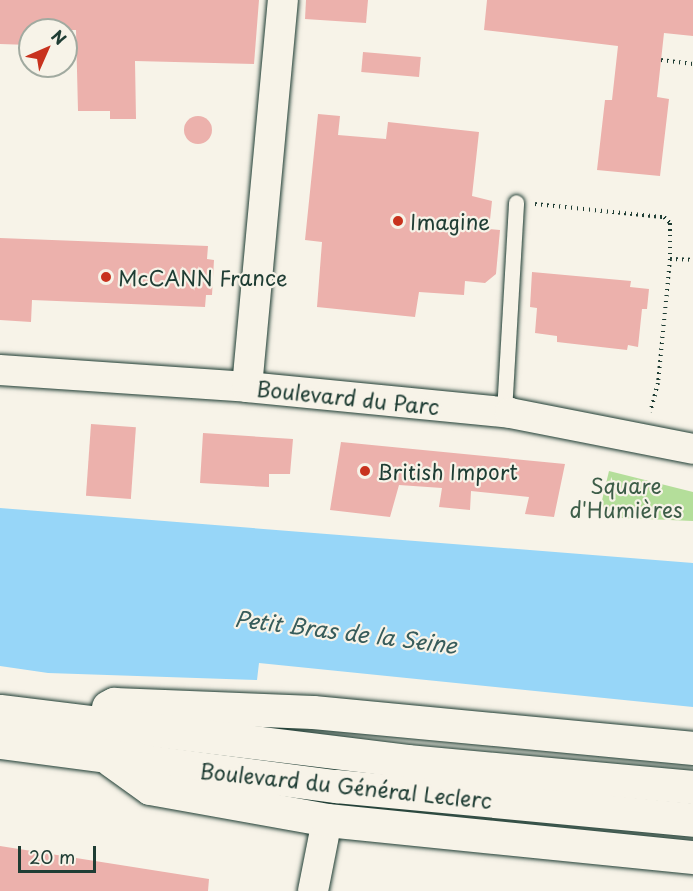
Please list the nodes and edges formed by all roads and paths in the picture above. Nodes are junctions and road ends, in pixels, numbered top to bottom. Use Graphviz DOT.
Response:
graph roads {
  1 [pos="283,0"];
  2 [pos="661,60"];
  3 [pos="693,64"];
  4 [pos="516,202"];
  5 [pos="670,259"];
  6 [pos="693,260"];
  7 [pos="0,370"];
  8 [pos="247,387"];
  9 [pos="504,412"];
  10 [pos="650,413"];
  11 [pos="693,449"];
  12 [pos="0,711"];
  13 [pos="85,720"];
  14 [pos="0,742"];
  15 [pos="693,748"];
  16 [pos="107,757"];
  17 [pos="693,787"];
  18 [pos="327,820"];
  19 [pos="693,820"];
  20 [pos="693,857"];
  21 [pos="313,891"];
  1 -- 8 [label="street"];
  2 -- 3 [label="path"];
  4 -- 5 [label="path"];
  4 -- 9 [label="lane"];
  5 -- 6 [label="path"];
  5 -- 10 [label="path"];
  7 -- 8 [label="street, Boulevard du Parc"];
  8 -- 9 [label="street, Boulevard du Parc"];
  9 -- 11 [label="street, Boulevard du Parc"];
  12 -- 13 [label="main road, Boulevard du Général Leclerc"];
  13 -- 15 [label="main road"];
  13 -- 17 [label="main road, Boulevard du Général Leclerc"];
  14 -- 16 [label="main road, Boulevard du Général Leclerc"];
  16 -- 18 [label="main road"];
  16 -- 19 [label="main road, Boulevard du Général Leclerc"];
  18 -- 20 [label="main road"];
  18 -- 21 [label="street"];
}
